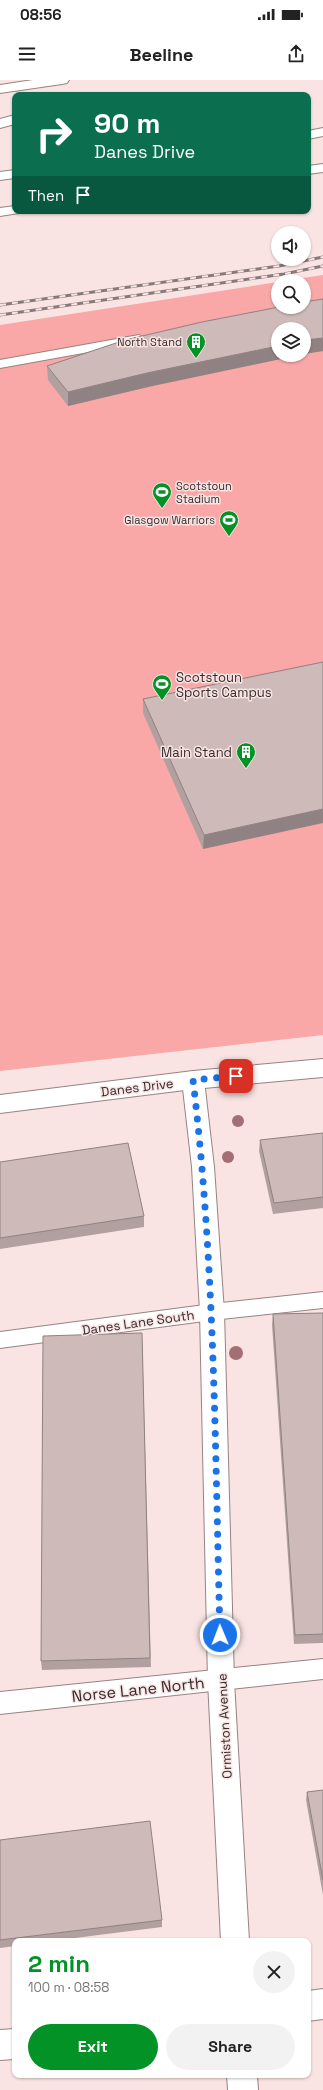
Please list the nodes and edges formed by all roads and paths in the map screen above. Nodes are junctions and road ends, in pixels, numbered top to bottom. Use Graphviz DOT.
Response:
graph roads {
  1 [pos="62,80"];
  2 [pos="0,89"];
  3 [pos="12,120"];
  4 [pos="0,124"];
  5 [pos="323,132"];
  6 [pos="311,134"];
  7 [pos="323,168"];
  8 [pos="311,170"];
  9 [pos="12,174"];
  10 [pos="0,176"];
  11 [pos="12,210"];
  12 [pos="0,212"];
  13 [pos="150,338"];
  14 [pos="0,364"];
  15 [pos="323,1068"];
  16 [pos="193,1080"];
  17 [pos="0,1104"];
  18 [pos="323,1300"];
  19 [pos="212,1312"];
  20 [pos="0,1340"];
  21 [pos="323,1669"];
  22 [pos="221,1681"];
  23 [pos="0,1703"];
  24 [pos="235,1938"];
  25 [pos="323,2004"];
  26 [pos="311,2006"];
  27 [pos="12,2044"];
  28 [pos="0,2045"];
  29 [pos="242,2078"];
  30 [pos="243,2090"];
  1 -- 2 [label="street"];
  3 -- 4 [label="street"];
  5 -- 6 [label="street"];
  7 -- 8 [label="lane"];
  9 -- 10 [label="street"];
  11 -- 12 [label="lane"];
  13 -- 14 [label="lane"];
  15 -- 16 [label="street, Danes Drive"];
  16 -- 17 [label="street, Danes Drive"];
  16 -- 19 [label="street, Ormiston Avenue"];
  18 -- 19 [label="lane, Danes Lane South"];
  19 -- 20 [label="lane, Danes Lane South"];
  19 -- 22 [label="street, Ormiston Avenue"];
  21 -- 22 [label="lane, Norse Lane North"];
  22 -- 23 [label="lane, Norse Lane North"];
  22 -- 24 [label="street, Ormiston Avenue"];
  25 -- 26 [label="street"];
  27 -- 28 [label="street"];
  29 -- 30 [label="street"];
}
